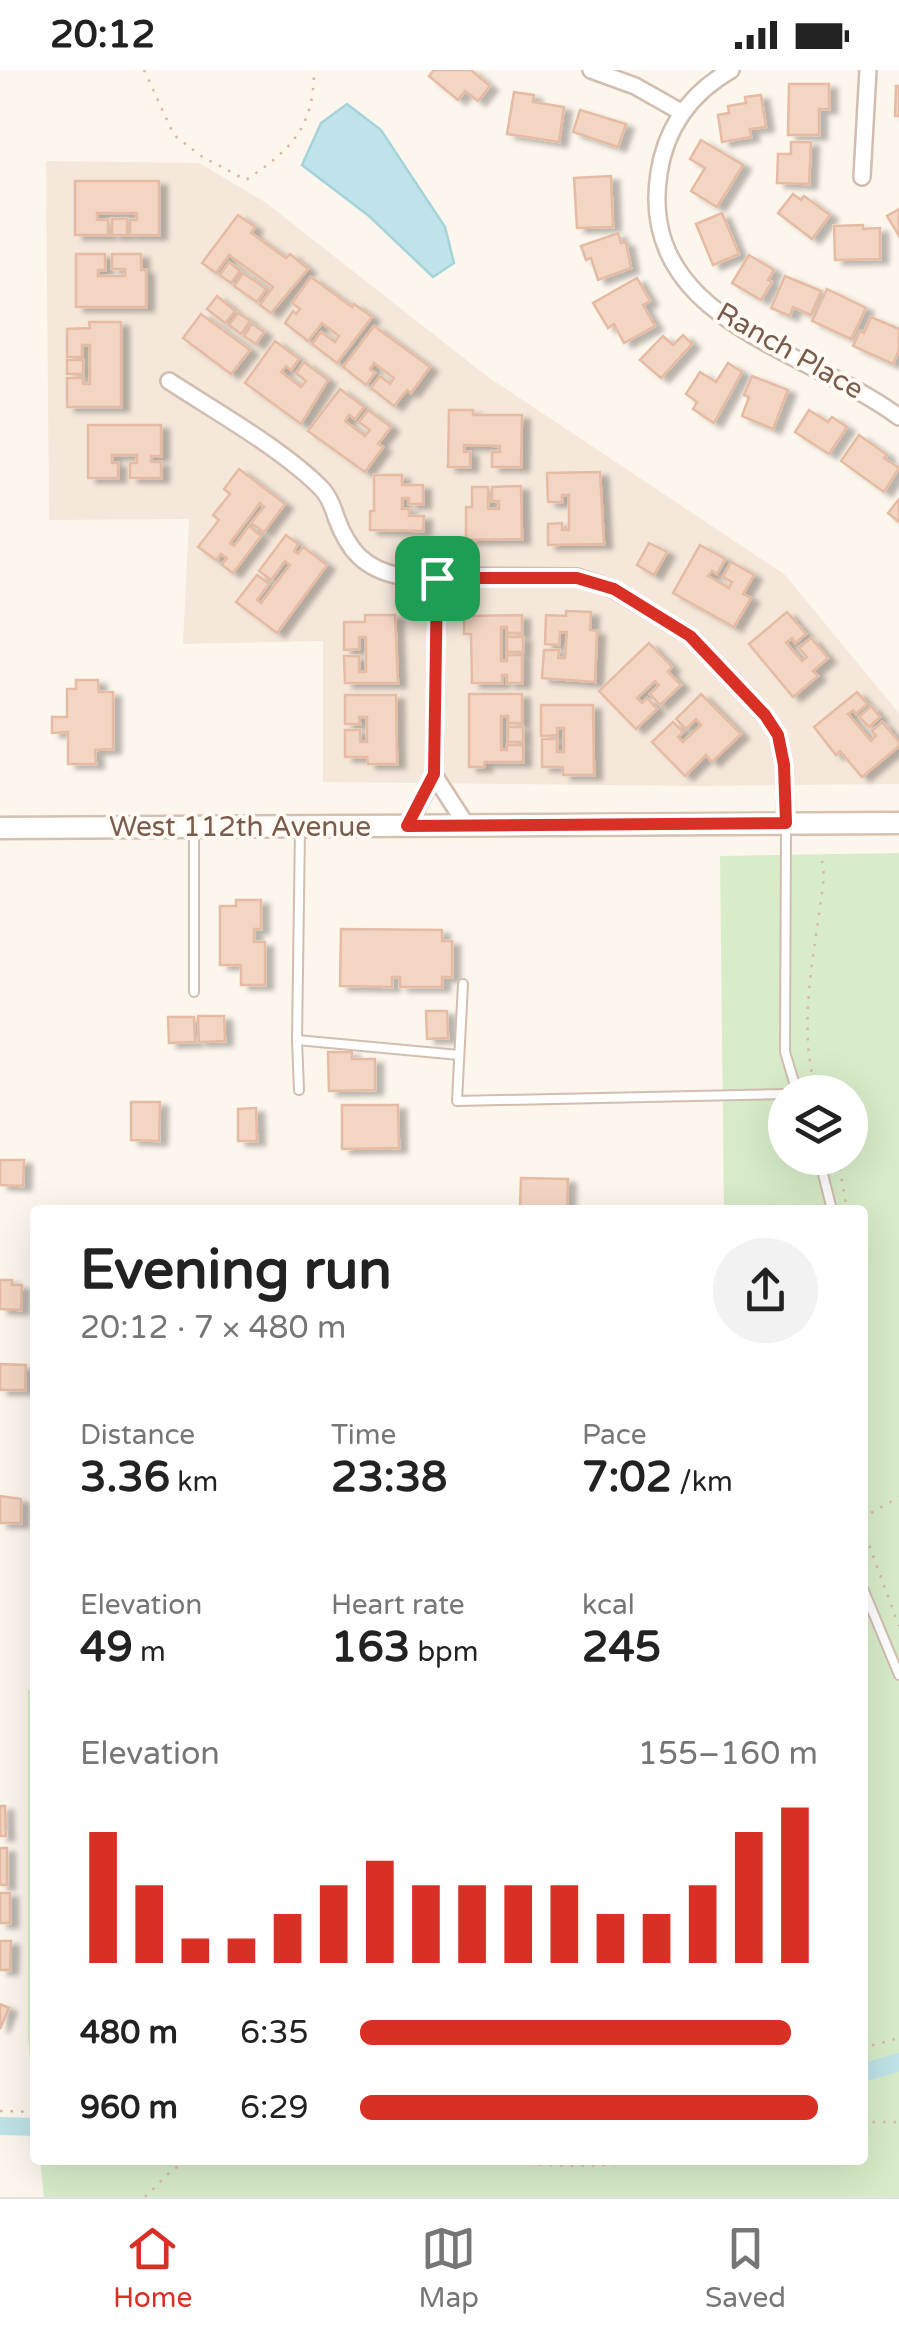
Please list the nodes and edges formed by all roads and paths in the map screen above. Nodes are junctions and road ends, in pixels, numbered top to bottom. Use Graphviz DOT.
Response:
graph roads {
  1 [pos="144,70"];
  2 [pos="314,70"];
  3 [pos="591,70"];
  4 [pos="731,70"];
  5 [pos="868,70"];
  6 [pos="681,112"];
  7 [pos="862,177"];
  8 [pos="169,381"];
  9 [pos="899,417"];
  10 [pos="437,578"];
  11 [pos="434,774"];
  12 [pos="786,823"];
  13 [pos="899,823"];
  14 [pos="300,826"];
  15 [pos="407,826"];
  16 [pos="467,826"];
  17 [pos="194,827"];
  18 [pos="0,828"];
  19 [pos="822,861"];
  20 [pos="463,984"];
  21 [pos="194,992"];
  22 [pos="298,1040"];
  23 [pos="460,1055"];
  24 [pos="792,1075"];
  25 [pos="813,1075"];
  26 [pos="299,1090"];
  27 [pos="768,1094"];
  28 [pos="823,1175"];
  29 [pos="841,1175"];
  30 [pos="831,1205"];
  31 [pos="846,1205"];
  32 [pos="899,1496"];
  33 [pos="868,1514"];
  34 [pos="868,1542"];
  35 [pos="868,1600"];
  36 [pos="899,1626"];
  37 [pos="899,1675"];
  38 [pos="899,2038"];
  39 [pos="868,2046"];
  40 [pos="0,2111"];
  41 [pos="30,2112"];
  42 [pos="868,2122"];
  43 [pos="899,2122"];
  44 [pos="181,2165"];
  45 [pos="554,2165"];
  46 [pos="582,2165"];
  47 [pos="145,2197"];
  1 -- 2 [label="path"];
  3 -- 6 [label="street"];
  4 -- 6 [label="street"];
  5 -- 7 [label="street"];
  6 -- 9 [label="street, Ranch Place"];
  8 -- 10 [label="street"];
  10 -- 11 [label="street"];
  10 -- 12 [label="street"];
  11 -- 15 [label="street"];
  11 -- 16 [label="street"];
  12 -- 13 [label="main road, West 112th Avenue"];
  12 -- 16 [label="main road, West 112th Avenue"];
  12 -- 24 [label="lane"];
  14 -- 15 [label="main road, West 112th Avenue"];
  14 -- 17 [label="main road, West 112th Avenue"];
  14 -- 22 [label="lane"];
  15 -- 16 [label="main road, West 112th Avenue"];
  17 -- 18 [label="main road, West 112th Avenue"];
  17 -- 21 [label="lane"];
  19 -- 25 [label="path"];
  20 -- 23 [label="lane"];
  22 -- 23 [label="lane"];
  22 -- 26 [label="lane"];
  23 -- 27 [label="lane"];
  28 -- 30 [label="lane"];
  29 -- 31 [label="path"];
  32 -- 33 [label="path"];
  34 -- 36 [label="path"];
  35 -- 37 [label="lane"];
  38 -- 39 [label="path"];
  40 -- 41 [label="path"];
  42 -- 43 [label="path"];
  44 -- 47 [label="path"];
  45 -- 46 [label="path"];
}
